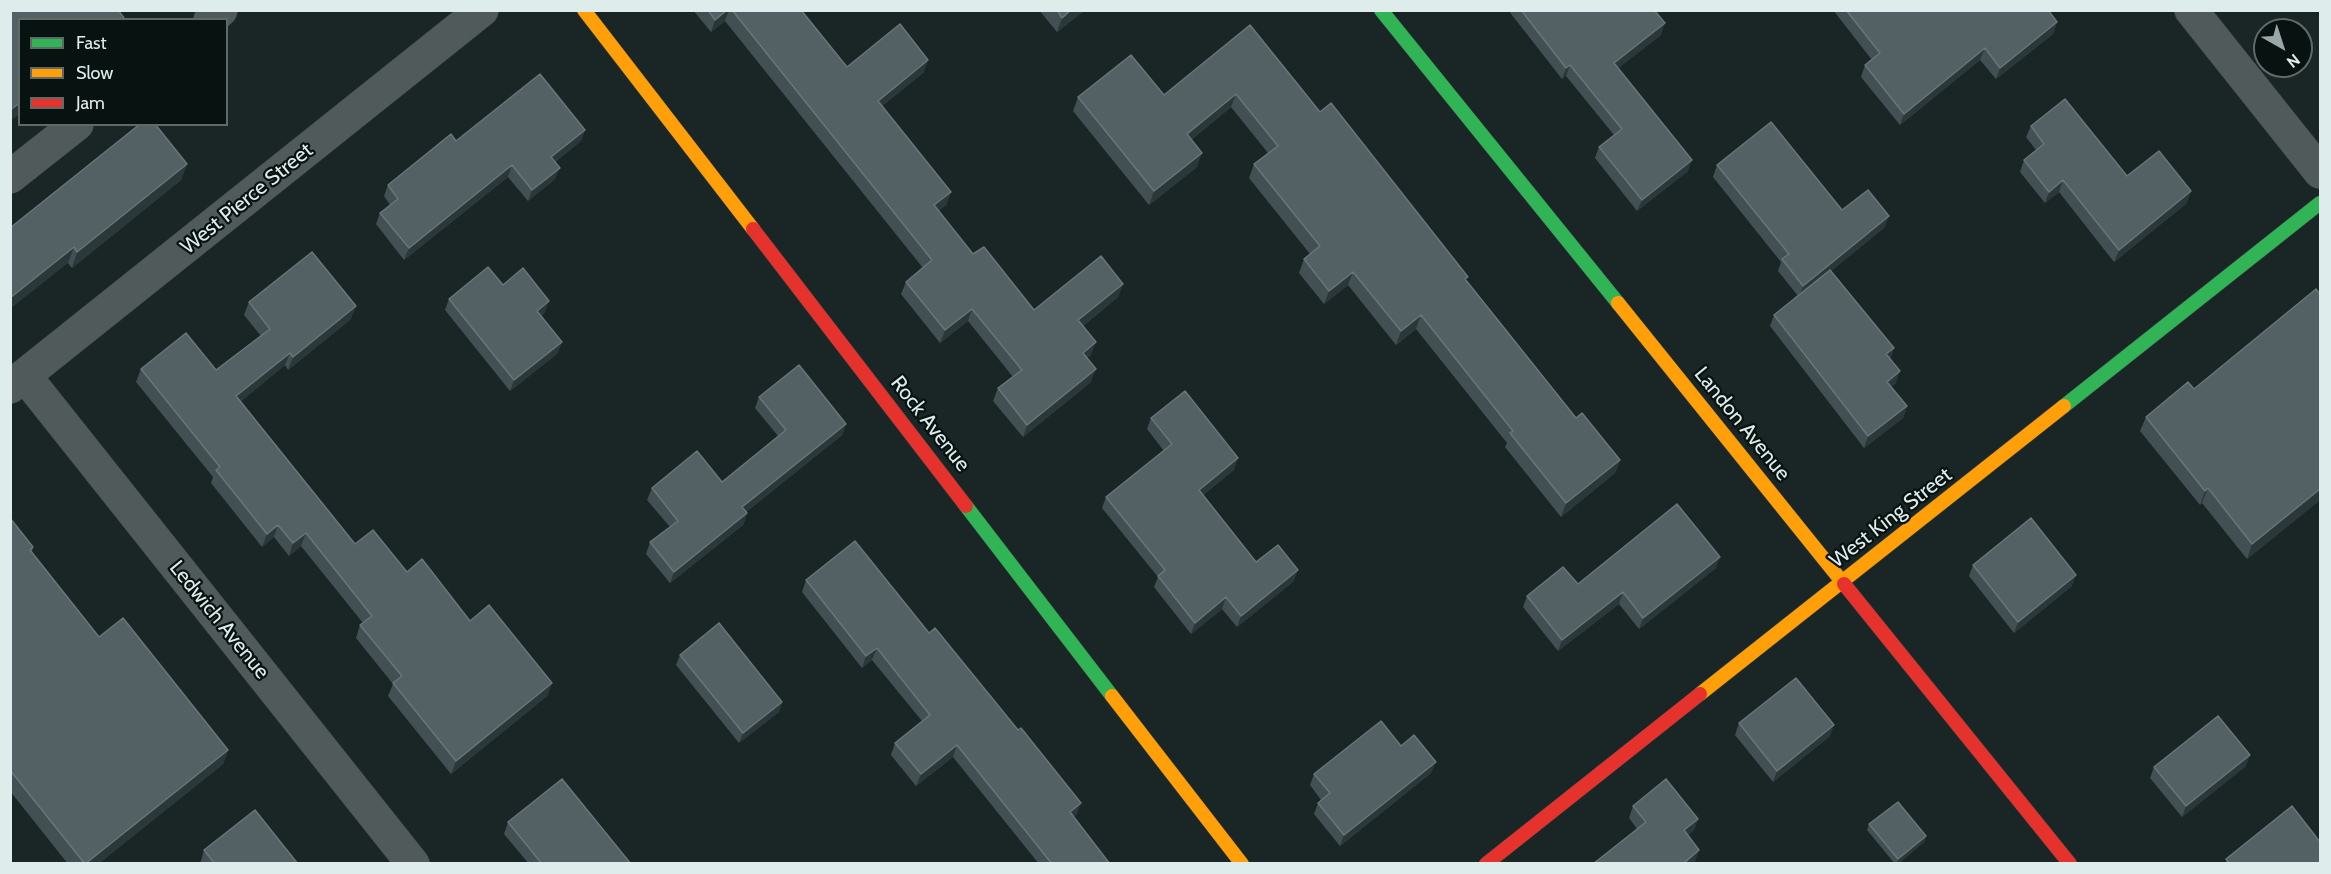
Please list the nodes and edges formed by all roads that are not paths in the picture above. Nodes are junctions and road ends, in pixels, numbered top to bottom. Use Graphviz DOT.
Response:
graph roads {
  1 [pos="482,10"];
  2 [pos="584,10"];
  3 [pos="1381,10"];
  4 [pos="2192,10"];
  5 [pos="74,126"];
  6 [pos="2320,172"];
  7 [pos="10,177"];
  8 [pos="2320,203"];
  9 [pos="18,382"];
  10 [pos="1843,583"];
  11 [pos="413,864"];
  12 [pos="1242,864"];
  13 [pos="1486,864"];
  14 [pos="2070,864"];
  1 -- 9 [label="street, West Pierce Street"];
  2 -- 12 [label="street, Rock Avenue"];
  3 -- 10 [label="street, Landon Avenue"];
  4 -- 6 [label="street"];
  5 -- 7 [label="street"];
  8 -- 10 [label="street, West King Street"];
  9 -- 11 [label="street, Ledwich Avenue"];
  10 -- 13 [label="street, West King Street"];
  10 -- 14 [label="street, Landon Avenue"];
}
